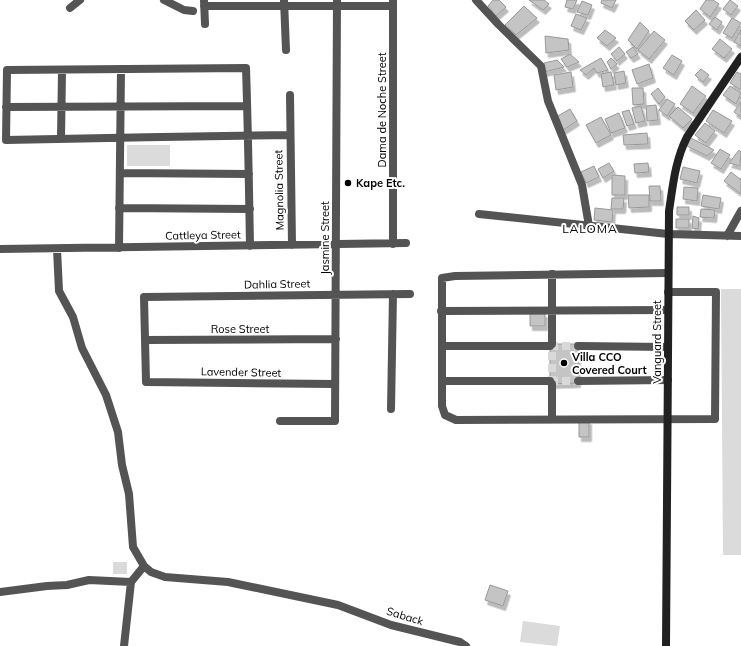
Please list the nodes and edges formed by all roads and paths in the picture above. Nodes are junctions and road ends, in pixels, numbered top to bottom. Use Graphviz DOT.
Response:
graph roads {
  1 [pos="80,0"];
  2 [pos="164,0"];
  3 [pos="476,0"];
  4 [pos="204,3"];
  5 [pos="244,3"];
  6 [pos="284,3"];
  7 [pos="337,3"];
  8 [pos="393,3"];
  9 [pos="70,8"];
  10 [pos="194,11"];
  11 [pos="205,24"];
  12 [pos="286,50"];
  13 [pos="741,58"];
  14 [pos="122,69"];
  15 [pos="62,70"];
  16 [pos="290,95"];
  17 [pos="62,106"];
  18 [pos="121,106"];
  19 [pos="248,106"];
  20 [pos="6,107"];
  21 [pos="289,134"];
  22 [pos="248,135"];
  23 [pos="120,138"];
  24 [pos="61,139"];
  25 [pos="120,173"];
  26 [pos="249,174"];
  27 [pos="119,208"];
  28 [pos="250,209"];
  29 [pos="741,211"];
  30 [pos="478,214"];
  31 [pos="589,226"];
  32 [pos="668,234"];
  33 [pos="727,236"];
  34 [pos="741,236"];
  35 [pos="336,244"];
  36 [pos="393,244"];
  37 [pos="406,244"];
  38 [pos="292,245"];
  39 [pos="250,246"];
  40 [pos="119,248"];
  41 [pos="0,249"];
  42 [pos="57,249"];
  43 [pos="668,273"];
  44 [pos="552,274"];
  45 [pos="668,292"];
  46 [pos="336,294"];
  47 [pos="393,294"];
  48 [pos="410,294"];
  49 [pos="552,310"];
  50 [pos="668,310"];
  51 [pos="441,311"];
  52 [pos="336,339"];
  53 [pos="145,340"];
  54 [pos="442,346"];
  55 [pos="578,346"];
  56 [pos="668,347"];
  57 [pos="668,380"];
  58 [pos="443,381"];
  59 [pos="578,381"];
  60 [pos="335,384"];
  61 [pos="391,409"];
  62 [pos="552,419"];
  63 [pos="668,419"];
  64 [pos="280,421"];
  65 [pos="144,566"];
  66 [pos="131,582"];
  67 [pos="0,592"];
  68 [pos="124,646"];
  69 [pos="466,646"];
  70 [pos="666,646"];
  1 -- 9 [label="street"];
  2 -- 10 [label="street"];
  3 -- 31 [label="street"];
  4 -- 5 [label="street"];
  4 -- 11 [label="street"];
  5 -- 6 [label="street"];
  6 -- 7 [label="street"];
  6 -- 12 [label="street"];
  7 -- 8 [label="street"];
  7 -- 35 [label="street, Jasmine Street"];
  8 -- 36 [label="street, Dama de Noche Street"];
  13 -- 32 [label="street, Vanguard Street"];
  14 -- 15 [label="street"];
  14 -- 18 [label="street"];
  14 -- 19 [label="street"];
  15 -- 17 [label="street"];
  15 -- 20 [label="street"];
  16 -- 21 [label="street, Magnolia Street"];
  17 -- 18 [label="street"];
  17 -- 20 [label="street"];
  17 -- 24 [label="street"];
  18 -- 19 [label="street"];
  18 -- 23 [label="street"];
  19 -- 22 [label="street"];
  20 -- 24 [label="street"];
  21 -- 22 [label="street"];
  21 -- 38 [label="street, Magnolia Street"];
  22 -- 23 [label="street"];
  22 -- 26 [label="street"];
  23 -- 24 [label="street"];
  23 -- 25 [label="street"];
  25 -- 26 [label="street"];
  25 -- 27 [label="street"];
  26 -- 28 [label="street"];
  27 -- 28 [label="street"];
  27 -- 40 [label="street"];
  28 -- 39 [label="street"];
  29 -- 33 [label="street"];
  30 -- 31 [label="street"];
  31 -- 32 [label="street"];
  32 -- 33 [label="street"];
  32 -- 43 [label="street, Vanguard Street"];
  33 -- 34 [label="street"];
  35 -- 36 [label="street, Cattleya Street"];
  35 -- 38 [label="street, Cattleya Street"];
  35 -- 46 [label="street, Jasmine Street"];
  36 -- 37 [label="street, Cattleya Street"];
  38 -- 39 [label="street, Cattleya Street"];
  39 -- 40 [label="street, Cattleya Street"];
  40 -- 42 [label="street, Cattleya Street"];
  41 -- 42 [label="street, Cattleya Street"];
  42 -- 65 [label="street"];
  43 -- 44 [label="street"];
  43 -- 45 [label="street, Vanguard Street"];
  44 -- 49 [label="street"];
  44 -- 51 [label="street"];
  45 -- 50 [label="street, Vanguard Street"];
  45 -- 63 [label="street"];
  46 -- 47 [label="street, Dahlia Street"];
  46 -- 52 [label="street, Jasmine Street"];
  46 -- 53 [label="street, Dahlia Street"];
  47 -- 48 [label="street, Dahlia Street"];
  47 -- 61 [label="street"];
  49 -- 50 [label="street"];
  49 -- 51 [label="street"];
  49 -- 54 [label="street"];
  50 -- 56 [label="street, Vanguard Street"];
  51 -- 54 [label="street"];
  52 -- 53 [label="street, Rose Street"];
  52 -- 60 [label="street, Jasmine Street"];
  53 -- 60 [label="street, Lavender Street"];
  54 -- 58 [label="street"];
  55 -- 56 [label="street"];
  56 -- 57 [label="street, Vanguard Street"];
  57 -- 59 [label="street"];
  57 -- 63 [label="street, Vanguard Street"];
  58 -- 62 [label="street"];
  58 -- 62 [label="street"];
  60 -- 64 [label="street, Jasmine Street"];
  62 -- 63 [label="street"];
  63 -- 70 [label="street, Vanguard Street"];
  65 -- 66 [label="street"];
  65 -- 69 [label="street, Saback"];
  66 -- 67 [label="street"];
  66 -- 68 [label="street"];
}
